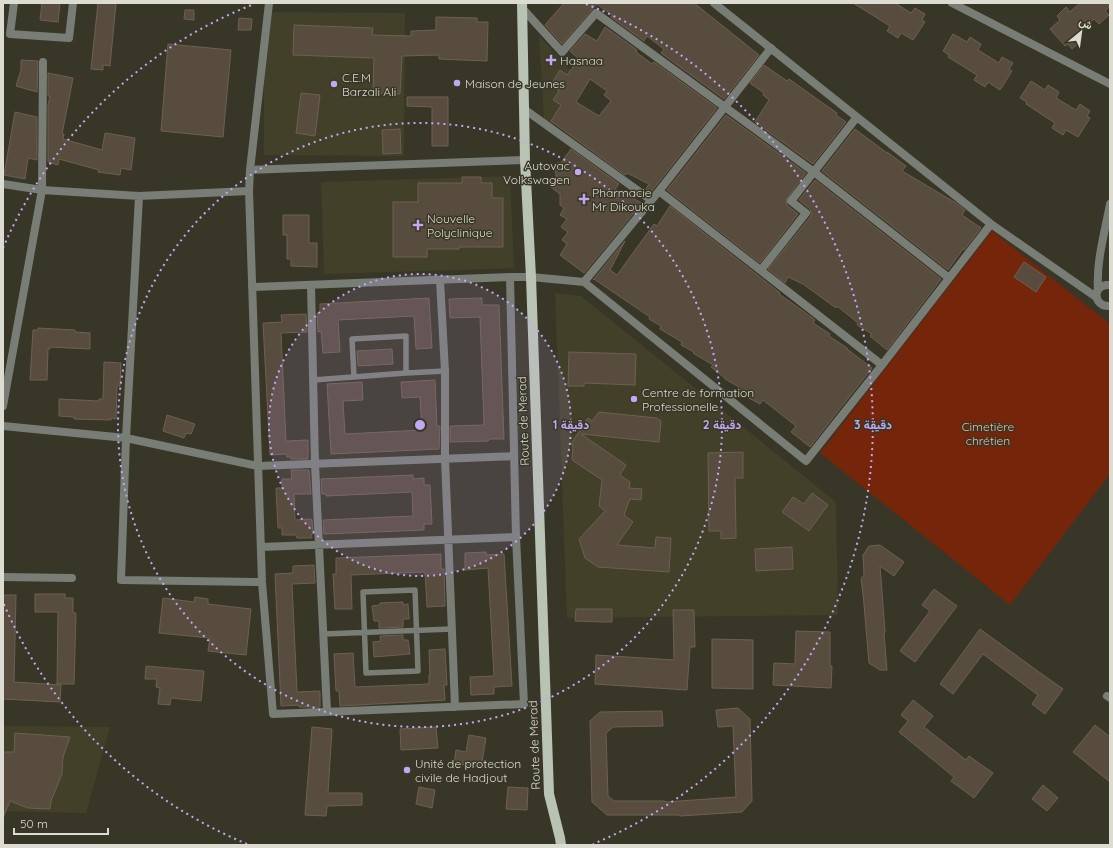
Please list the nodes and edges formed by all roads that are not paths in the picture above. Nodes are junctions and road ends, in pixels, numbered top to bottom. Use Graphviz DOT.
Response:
graph roads {
  1 [pos="14,3"];
  2 [pos="73,3"];
  3 [pos="269,3"];
  4 [pos="714,3"];
  5 [pos="952,3"];
  6 [pos="522,6"];
  7 [pos="770,48"];
  8 [pos="43,62"];
  9 [pos="1110,84"];
  10 [pos="724,108"];
  11 [pos="524,109"];
  12 [pos="857,117"];
  13 [pos="525,160"];
  14 [pos="250,170"];
  15 [pos="814,172"];
  16 [pos="3,184"];
  17 [pos="42,190"];
  18 [pos="249,191"];
  19 [pos="659,191"];
  20 [pos="139,196"];
  21 [pos="652,200"];
  22 [pos="1110,204"];
  23 [pos="991,224"];
  24 [pos="761,270"];
  25 [pos="510,277"];
  26 [pos="531,277"];
  27 [pos="949,278"];
  28 [pos="440,280"];
  29 [pos="584,282"];
  30 [pos="311,285"];
  31 [pos="1110,285"];
  32 [pos="252,287"];
  33 [pos="1097,293"];
  34 [pos="1110,306"];
  35 [pos="882,365"];
  36 [pos="445,371"];
  37 [pos="406,373"];
  38 [pos="354,377"];
  39 [pos="313,380"];
  40 [pos="3,406"];
  41 [pos="3,426"];
  42 [pos="126,438"];
  43 [pos="514,456"];
  44 [pos="445,458"];
  45 [pos="316,464"];
  46 [pos="258,466"];
  47 [pos="516,537"];
  48 [pos="448,540"];
  49 [pos="320,544"];
  50 [pos="261,547"];
  51 [pos="3,577"];
  52 [pos="72,578"];
  53 [pos="262,582"];
  54 [pos="452,629"];
  55 [pos="417,630"];
  56 [pos="364,633"];
  57 [pos="324,634"];
  58 [pos="455,707"];
  59 [pos="327,711"];
  60 [pos="560,841"];
  1 -- 2 [label="street"];
  3 -- 14 [label="street"];
  4 -- 7 [label="street"];
  5 -- 9 [label="street"];
  6 -- 10 [label="street"];
  6 -- 11 [label="main road, Route de Merad"];
  7 -- 10 [label="street"];
  7 -- 12 [label="street"];
  8 -- 17 [label="street"];
  10 -- 15 [label="street"];
  10 -- 19 [label="street"];
  11 -- 13 [label="main road, Route de Merad"];
  11 -- 21 [label="street"];
  12 -- 15 [label="street"];
  12 -- 23 [label="street"];
  13 -- 14 [label="street"];
  13 -- 26 [label="main road, Route de Merad"];
  14 -- 18 [label="street"];
  15 -- 24 [label="street"];
  15 -- 27 [label="street"];
  16 -- 17 [label="street"];
  17 -- 20 [label="street"];
  17 -- 40 [label="street"];
  18 -- 20 [label="street"];
  18 -- 32 [label="street"];
  19 -- 21 [label="street"];
  19 -- 24 [label="street"];
  20 -- 42 [label="street"];
  21 -- 29 [label="street"];
  22 -- 33 [label="street"];
  23 -- 27 [label="street"];
  23 -- 33 [label="street"];
  24 -- 35 [label="street"];
  25 -- 26 [label="street"];
  25 -- 28 [label="street"];
  25 -- 43 [label="street"];
  26 -- 29 [label="street"];
  26 -- 60 [label="main road, Route de Merad"];
  27 -- 35 [label="street"];
  28 -- 30 [label="street"];
  28 -- 36 [label="street"];
  29 -- 35 [label="street"];
  30 -- 32 [label="street"];
  30 -- 39 [label="street"];
  31 -- 33 [label="street"];
  32 -- 46 [label="street"];
  33 -- 34 [label="street"];
  36 -- 37 [label="lane"];
  36 -- 44 [label="street"];
  37 -- 38 [label="lane"];
  37 -- 38 [label="lane"];
  38 -- 39 [label="lane"];
  39 -- 45 [label="street"];
  41 -- 42 [label="street"];
  42 -- 46 [label="street"];
  42 -- 53 [label="street"];
  43 -- 44 [label="street"];
  43 -- 47 [label="street"];
  44 -- 45 [label="street"];
  44 -- 48 [label="street"];
  45 -- 46 [label="street"];
  45 -- 49 [label="street"];
  46 -- 50 [label="street"];
  47 -- 48 [label="street"];
  47 -- 58 [label="street"];
  48 -- 49 [label="street"];
  48 -- 54 [label="street"];
  49 -- 50 [label="street"];
  49 -- 57 [label="street"];
  50 -- 53 [label="street"];
  51 -- 52 [label="street"];
  53 -- 59 [label="street"];
  54 -- 55 [label="lane"];
  54 -- 58 [label="street"];
  55 -- 56 [label="lane"];
  55 -- 56 [label="lane"];
  55 -- 56 [label="lane"];
  56 -- 57 [label="lane"];
  57 -- 59 [label="street"];
  58 -- 59 [label="street"];
}
